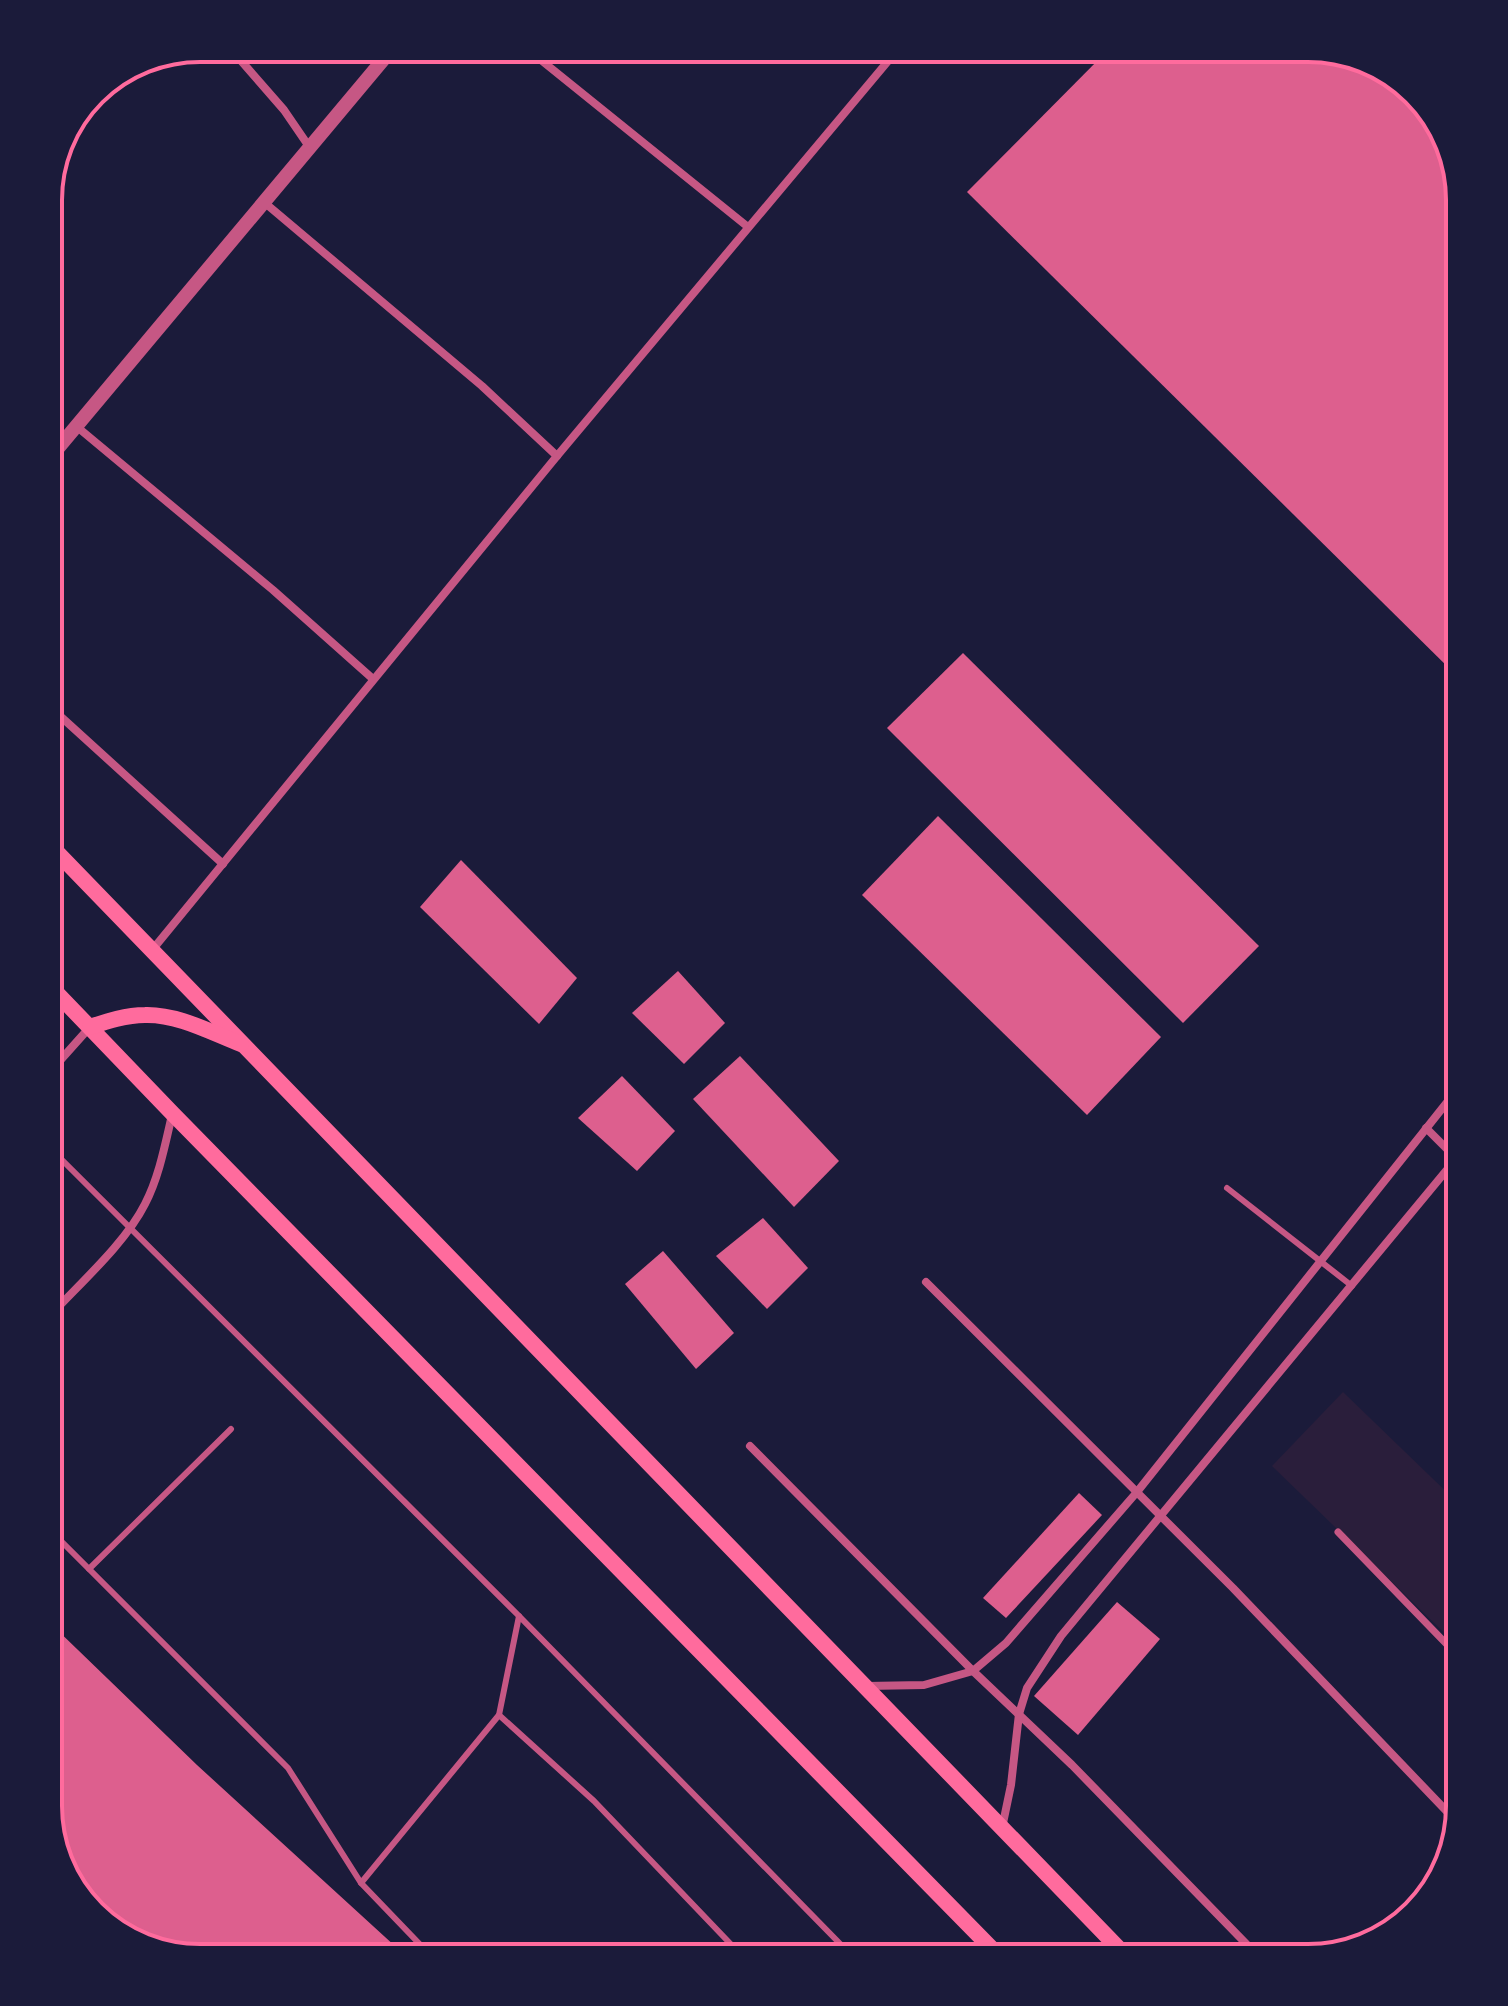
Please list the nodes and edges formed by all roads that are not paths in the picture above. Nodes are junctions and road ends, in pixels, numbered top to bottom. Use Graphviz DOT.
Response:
graph roads {
  1 [pos="242,62"];
  2 [pos="381,62"];
  3 [pos="543,62"];
  4 [pos="887,62"];
  5 [pos="310,149"];
  6 [pos="265,203"];
  7 [pos="748,227"];
  8 [pos="76,426"];
  9 [pos="62,443"];
  10 [pos="557,456"];
  11 [pos="373,679"];
  12 [pos="62,718"];
  13 [pos="62,857"];
  14 [pos="223,864"];
  15 [pos="153,949"];
  16 [pos="62,998"];
  17 [pos="90,1027"];
  18 [pos="247,1046"];
  19 [pos="62,1058"];
  20 [pos="1446,1103"];
  21 [pos="173,1114"];
  22 [pos="1426,1128"];
  23 [pos="1446,1146"];
  24 [pos="62,1160"];
  25 [pos="1446,1174"];
  26 [pos="1227,1188"];
  27 [pos="131,1227"];
  28 [pos="1319,1262"];
  29 [pos="926,1282"];
  30 [pos="1352,1286"];
  31 [pos="62,1303"];
  32 [pos="231,1429"];
  33 [pos="750,1446"];
  34 [pos="1137,1492"];
  35 [pos="1161,1517"];
  36 [pos="1338,1532"];
  37 [pos="62,1542"];
  38 [pos="89,1569"];
  39 [pos="519,1616"];
  40 [pos="1446,1644"];
  41 [pos="973,1671"];
  42 [pos="863,1686"];
  43 [pos="1019,1714"];
  44 [pos="499,1715"];
  45 [pos="1446,1810"];
  46 [pos="1002,1829"];
  47 [pos="361,1883"];
  48 [pos="420,1944"];
  49 [pos="731,1944"];
  50 [pos="840,1944"];
  51 [pos="987,1944"];
  52 [pos="1114,1944"];
  53 [pos="1247,1944"];
  1 -- 5 [label="street"];
  2 -- 5 [label="street"];
  3 -- 7 [label="street"];
  4 -- 7 [label="street"];
  5 -- 6 [label="street"];
  6 -- 8 [label="street"];
  6 -- 10 [label="street"];
  7 -- 10 [label="street"];
  8 -- 9 [label="street"];
  8 -- 11 [label="street"];
  10 -- 11 [label="street"];
  11 -- 14 [label="street"];
  12 -- 14 [label="street"];
  13 -- 15 [label="main road"];
  14 -- 15 [label="street"];
  15 -- 18 [label="main road"];
  16 -- 17 [label="main road"];
  17 -- 18 [label="main road"];
  17 -- 19 [label="street"];
  17 -- 21 [label="main road"];
  18 -- 42 [label="main road"];
  20 -- 22 [label="street"];
  21 -- 27 [label="street"];
  21 -- 51 [label="main road"];
  22 -- 23 [label="street"];
  22 -- 28 [label="street"];
  24 -- 27 [label="lane"];
  25 -- 30 [label="street"];
  26 -- 28 [label="lane"];
  27 -- 31 [label="street"];
  27 -- 39 [label="lane"];
  28 -- 30 [label="lane"];
  28 -- 34 [label="street"];
  29 -- 34 [label="street"];
  30 -- 35 [label="street"];
  32 -- 38 [label="lane"];
  33 -- 41 [label="street"];
  34 -- 35 [label="street"];
  34 -- 41 [label="street"];
  35 -- 43 [label="street"];
  35 -- 45 [label="street"];
  36 -- 40 [label="street"];
  37 -- 38 [label="lane"];
  38 -- 47 [label="lane"];
  39 -- 44 [label="lane"];
  39 -- 50 [label="lane"];
  41 -- 42 [label="street"];
  41 -- 43 [label="street"];
  42 -- 46 [label="main road"];
  43 -- 46 [label="street"];
  43 -- 53 [label="street"];
  44 -- 47 [label="lane"];
  44 -- 49 [label="lane"];
  46 -- 52 [label="main road"];
  47 -- 48 [label="lane"];
}
